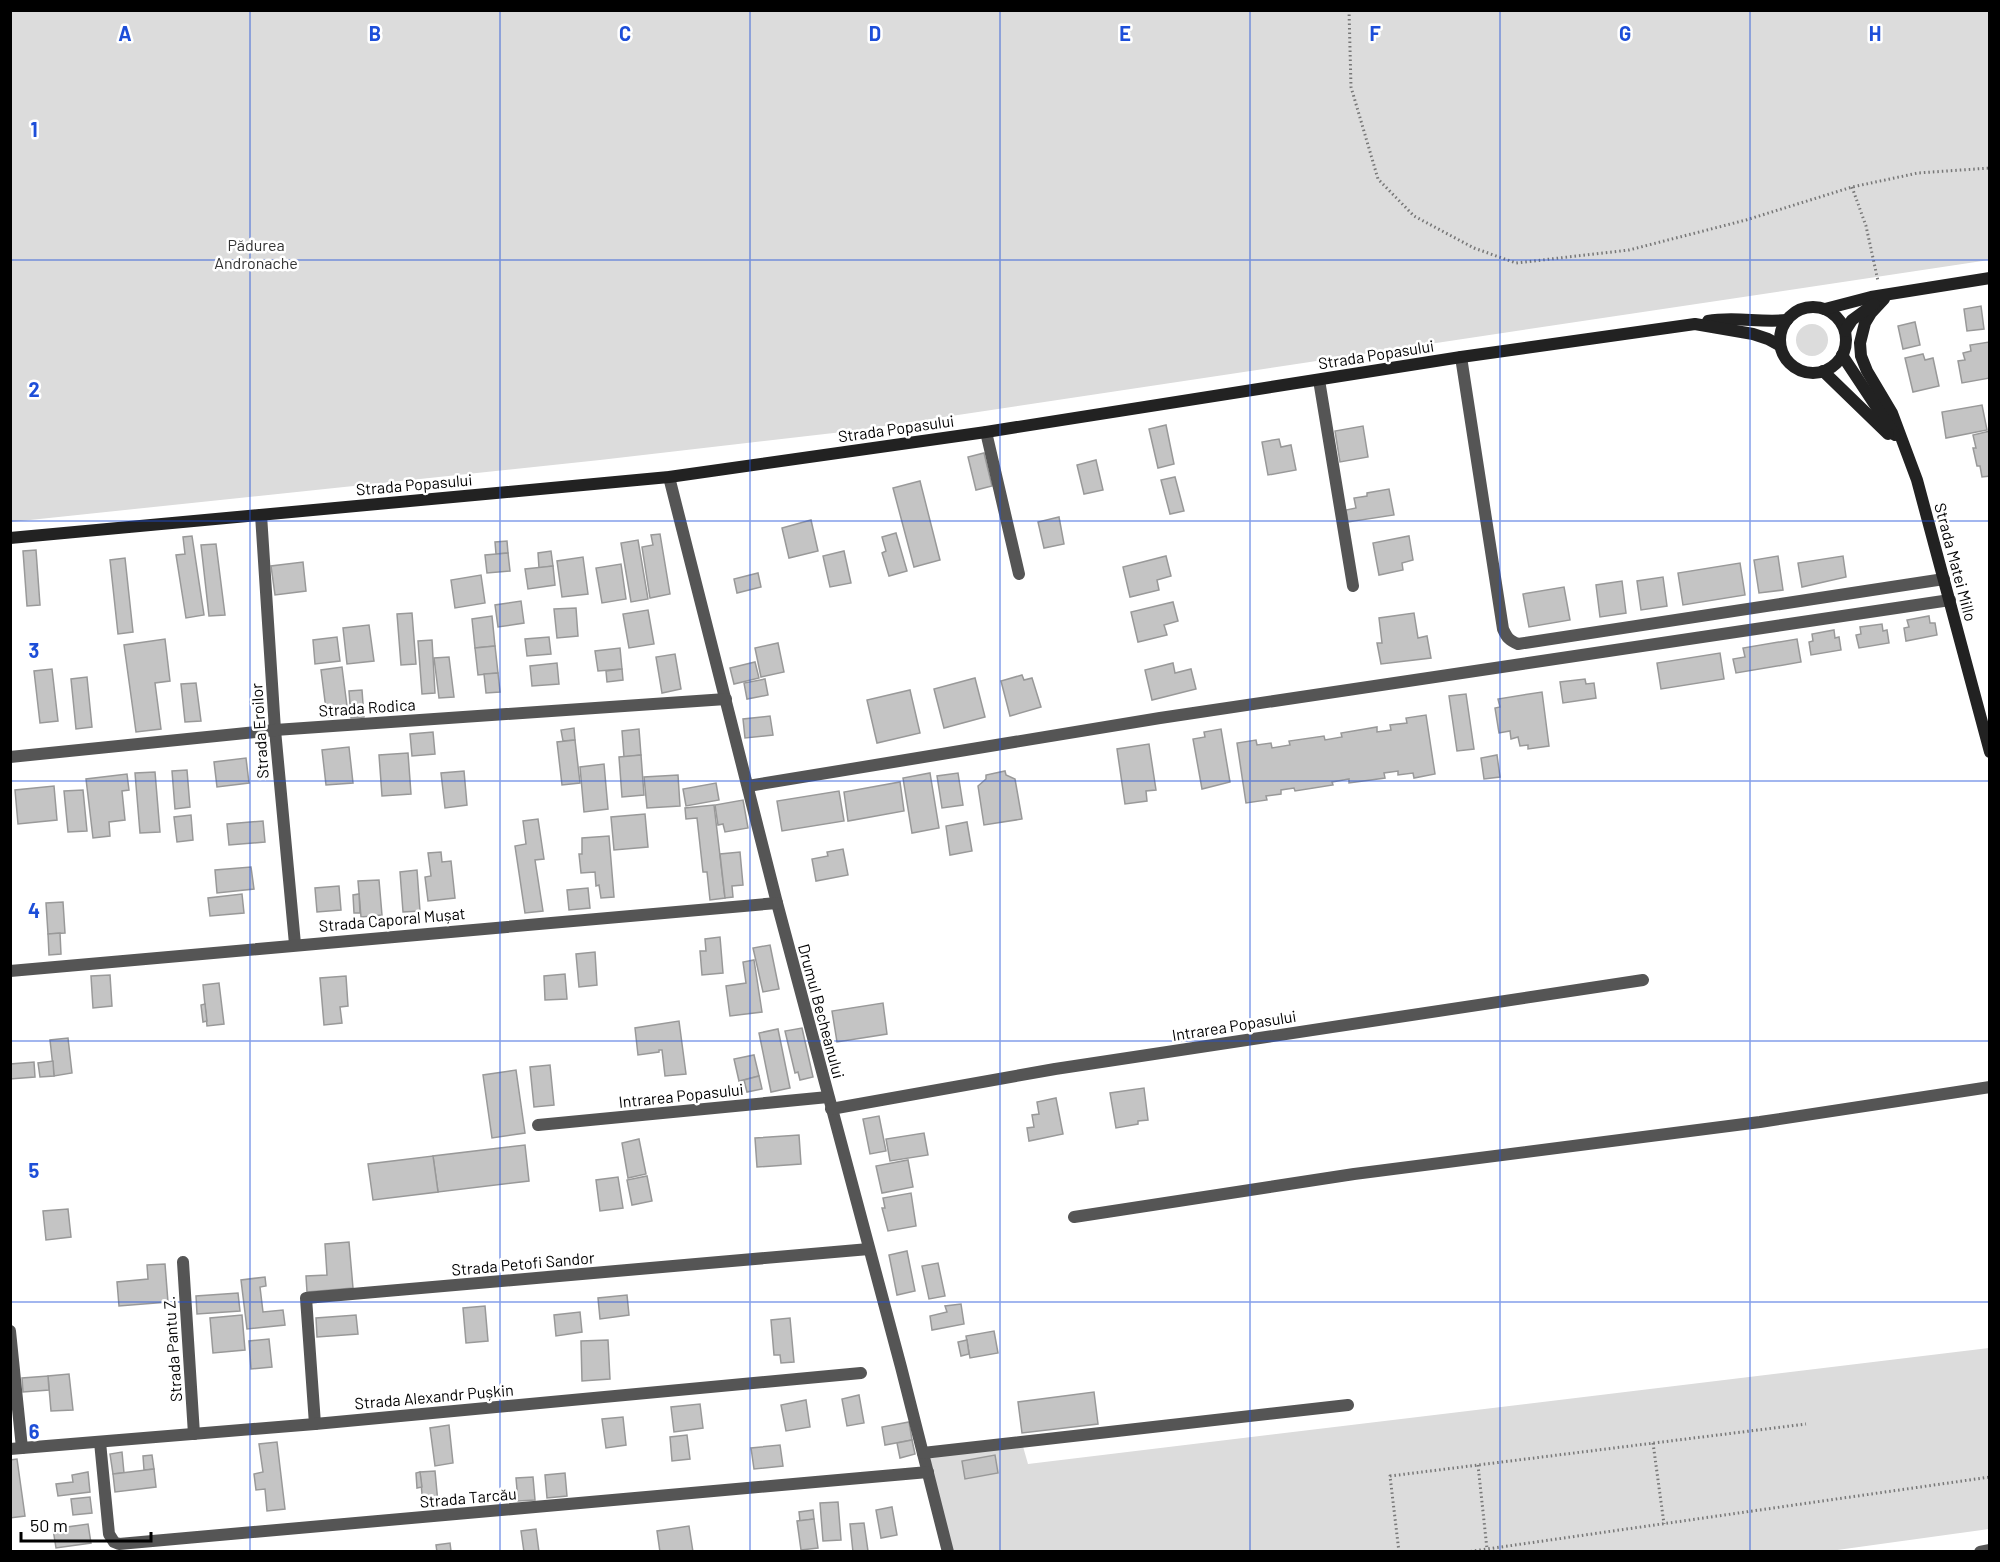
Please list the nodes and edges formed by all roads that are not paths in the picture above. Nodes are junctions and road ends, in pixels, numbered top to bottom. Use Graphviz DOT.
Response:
graph roads {
  1 [pos="1989,278"];
  2 [pos="1883,297"];
  3 [pos="1825,309"];
  4 [pos="1787,320"];
  5 [pos="1695,324"];
  6 [pos="1845,331"];
  7 [pos="1779,345"];
  8 [pos="1842,355"];
  9 [pos="1461,357"];
  10 [pos="1823,371"];
  11 [pos="1319,380"];
  12 [pos="986,432"];
  13 [pos="1906,451"];
  14 [pos="669,477"];
  15 [pos="261,515"];
  16 [pos="10,538"];
  17 [pos="1019,574"];
  18 [pos="1944,579"];
  19 [pos="1353,586"];
  20 [pos="1950,600"];
  21 [pos="726,699"];
  22 [pos="275,730"];
  23 [pos="1989,752"];
  24 [pos="10,757"];
  25 [pos="748,786"];
  26 [pos="777,903"];
  27 [pos="296,944"];
  28 [pos="10,971"];
  29 [pos="1643,980"];
  30 [pos="1989,1087"];
  31 [pos="830,1103"];
  32 [pos="538,1125"];
  33 [pos="1074,1217"];
  34 [pos="868,1249"];
  35 [pos="183,1262"];
  36 [pos="10,1331"];
  37 [pos="861,1373"];
  38 [pos="1348,1405"];
  39 [pos="315,1424"];
  40 [pos="194,1434"];
  41 [pos="100,1442"];
  42 [pos="16,1448"];
  43 [pos="923,1453"];
  44 [pos="928,1472"];
  45 [pos="1989,1550"];
  46 [pos="948,1551"];
  47 [pos="1980,1551"];
  1 -- 2 [label="street"];
  2 -- 3 [label="street"];
  2 -- 6 [label="street"];
  2 -- 13 [label="street"];
  3 -- 4 [label="street"];
  3 -- 6 [label="street"];
  4 -- 5 [label="street"];
  4 -- 7 [label="street"];
  5 -- 7 [label="street, Strada Popasului"];
  5 -- 9 [label="street, Strada Popasului"];
  6 -- 8 [label="street"];
  7 -- 10 [label="street"];
  8 -- 10 [label="street"];
  8 -- 13 [label="street"];
  9 -- 11 [label="street, Strada Popasului"];
  9 -- 18 [label="street"];
  10 -- 13 [label="street"];
  11 -- 12 [label="street, Strada Popasului"];
  11 -- 19 [label="street"];
  12 -- 14 [label="street, Strada Popasului"];
  12 -- 17 [label="street"];
  13 -- 18 [label="street, Strada Matei Millo"];
  14 -- 15 [label="street, Strada Popasului"];
  14 -- 21 [label="street, Drumul Becheanului"];
  15 -- 16 [label="street, Strada Popasului"];
  15 -- 22 [label="street, Strada Eroilor"];
  18 -- 20 [label="street, Strada Matei Millo"];
  20 -- 23 [label="street, Strada Matei Millo"];
  20 -- 25 [label="street"];
  21 -- 22 [label="street, Strada Rodica"];
  21 -- 25 [label="street, Drumul Becheanului"];
  22 -- 24 [label="street, Strada Rodica"];
  22 -- 27 [label="street, Strada Eroilor"];
  25 -- 26 [label="street, Drumul Becheanului"];
  26 -- 27 [label="street, Strada Caporal Mușat"];
  26 -- 31 [label="street, Drumul Becheanului"];
  27 -- 28 [label="street, Strada Caporal Mușat"];
  29 -- 31 [label="street, Intrarea Popasului"];
  30 -- 33 [label="street"];
  31 -- 32 [label="street, Intrarea Popasului"];
  31 -- 34 [label="street, Drumul Becheanului"];
  34 -- 39 [label="street, Strada Petofi Sandor"];
  34 -- 43 [label="street, Drumul Becheanului"];
  35 -- 40 [label="street, Strada Pantu Z."];
  36 -- 42 [label="street"];
  37 -- 39 [label="street, Strada Alexandr Pușkin"];
  38 -- 43 [label="street"];
  39 -- 40 [label="street, Strada Alexandr Pușkin"];
  40 -- 41 [label="street, Strada Alexandr Pușkin"];
  41 -- 42 [label="street, Strada Alexandr Pușkin"];
  41 -- 44 [label="street, Strada Tarcău"];
  43 -- 44 [label="street, Drumul Becheanului"];
  44 -- 46 [label="street, Drumul Becheanului"];
  45 -- 47 [label="street"];
}
